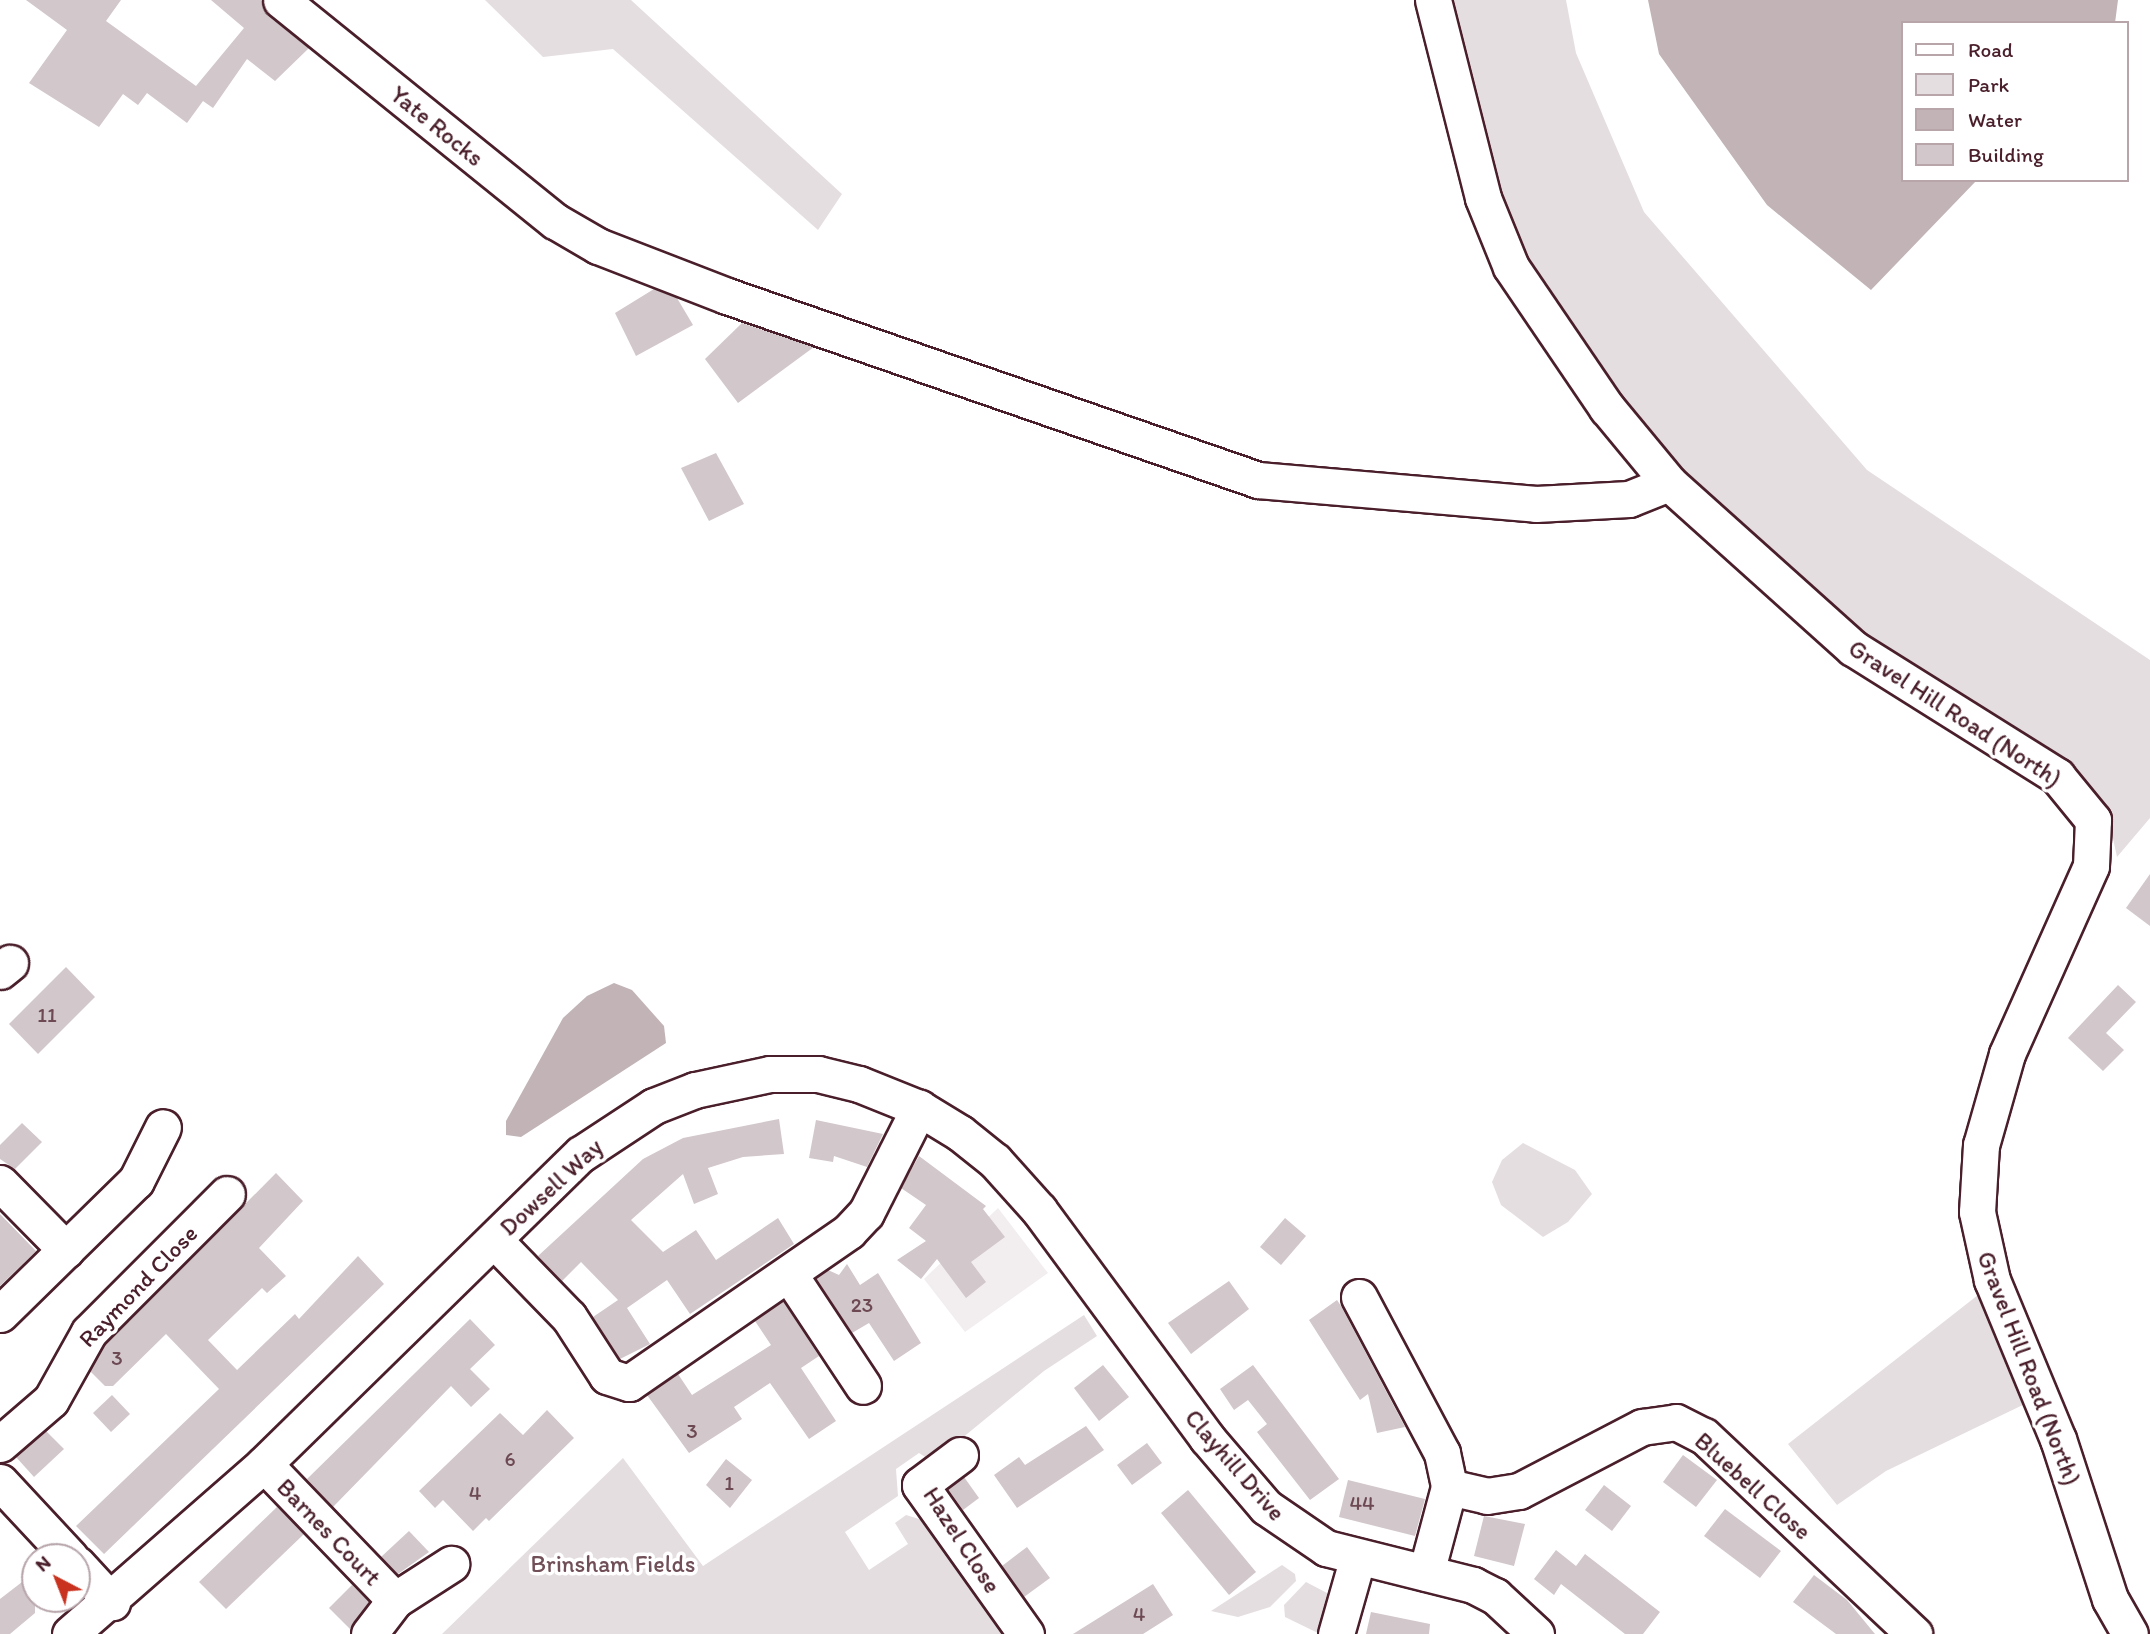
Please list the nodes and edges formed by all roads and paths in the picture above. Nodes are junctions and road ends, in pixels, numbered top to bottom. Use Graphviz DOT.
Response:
graph roads {
  1 [pos="281,0"];
  2 [pos="1433,0"];
  3 [pos="1669,483"];
  4 [pos="919,1108"];
  5 [pos="163,1127"];
  6 [pos="0,1183"];
  7 [pos="227,1194"];
  8 [pos="494,1240"];
  9 [pos="66,1251"];
  10 [pos="789,1274"];
  11 [pos="1359,1297"];
  12 [pos="0,1314"];
  13 [pos="1119,1317"];
  14 [pos="863,1386"];
  15 [pos="0,1444"];
  16 [pos="960,1455"];
  17 [pos="264,1464"];
  18 [pos="0,1482"];
  19 [pos="1449,1487"];
  20 [pos="57,1543"];
  21 [pos="1358,1557"];
  22 [pos="451,1564"];
  23 [pos="1426,1573"];
  24 [pos="91,1579"];
  25 [pos="395,1600"];
  26 [pos="112,1602"];
  27 [pos="70,1634"];
  28 [pos="369,1634"];
  29 [pos="1026,1634"];
  30 [pos="1336,1634"];
  31 [pos="1536,1634"];
  32 [pos="1914,1634"];
  33 [pos="2130,1634"];
  1 -- 3 [label="street, Yate Rocks"];
  2 -- 3 [label="street, Gravel Hill Road (North)"];
  3 -- 33 [label="street, Gravel Hill Road (North)"];
  4 -- 8 [label="street, Dowsell Way"];
  4 -- 10 [label="street"];
  4 -- 13 [label="street, Dowsell Way"];
  5 -- 9 [label="street"];
  6 -- 9 [label="street"];
  7 -- 15 [label="street, Raymond Close"];
  8 -- 10 [label="street"];
  8 -- 17 [label="street, Dowsell Way"];
  9 -- 12 [label="street"];
  10 -- 14 [label="street"];
  11 -- 19 [label="street"];
  13 -- 21 [label="street, Clayhill Drive"];
  16 -- 29 [label="street, Hazel Close"];
  17 -- 25 [label="street, Barnes Court"];
  17 -- 26 [label="street, Dowsell Way"];
  18 -- 20 [label="street"];
  19 -- 23 [label="street"];
  19 -- 32 [label="street, Bluebell Close"];
  21 -- 23 [label="street, Clayhill Drive"];
  21 -- 30 [label="street"];
  22 -- 25 [label="street, Barnes Court"];
  23 -- 31 [label="street, Clayhill Drive"];
  24 -- 26 [label="street"];
  25 -- 28 [label="street, Barnes Court"];
  26 -- 27 [label="street, Dowsell Way"];
}
